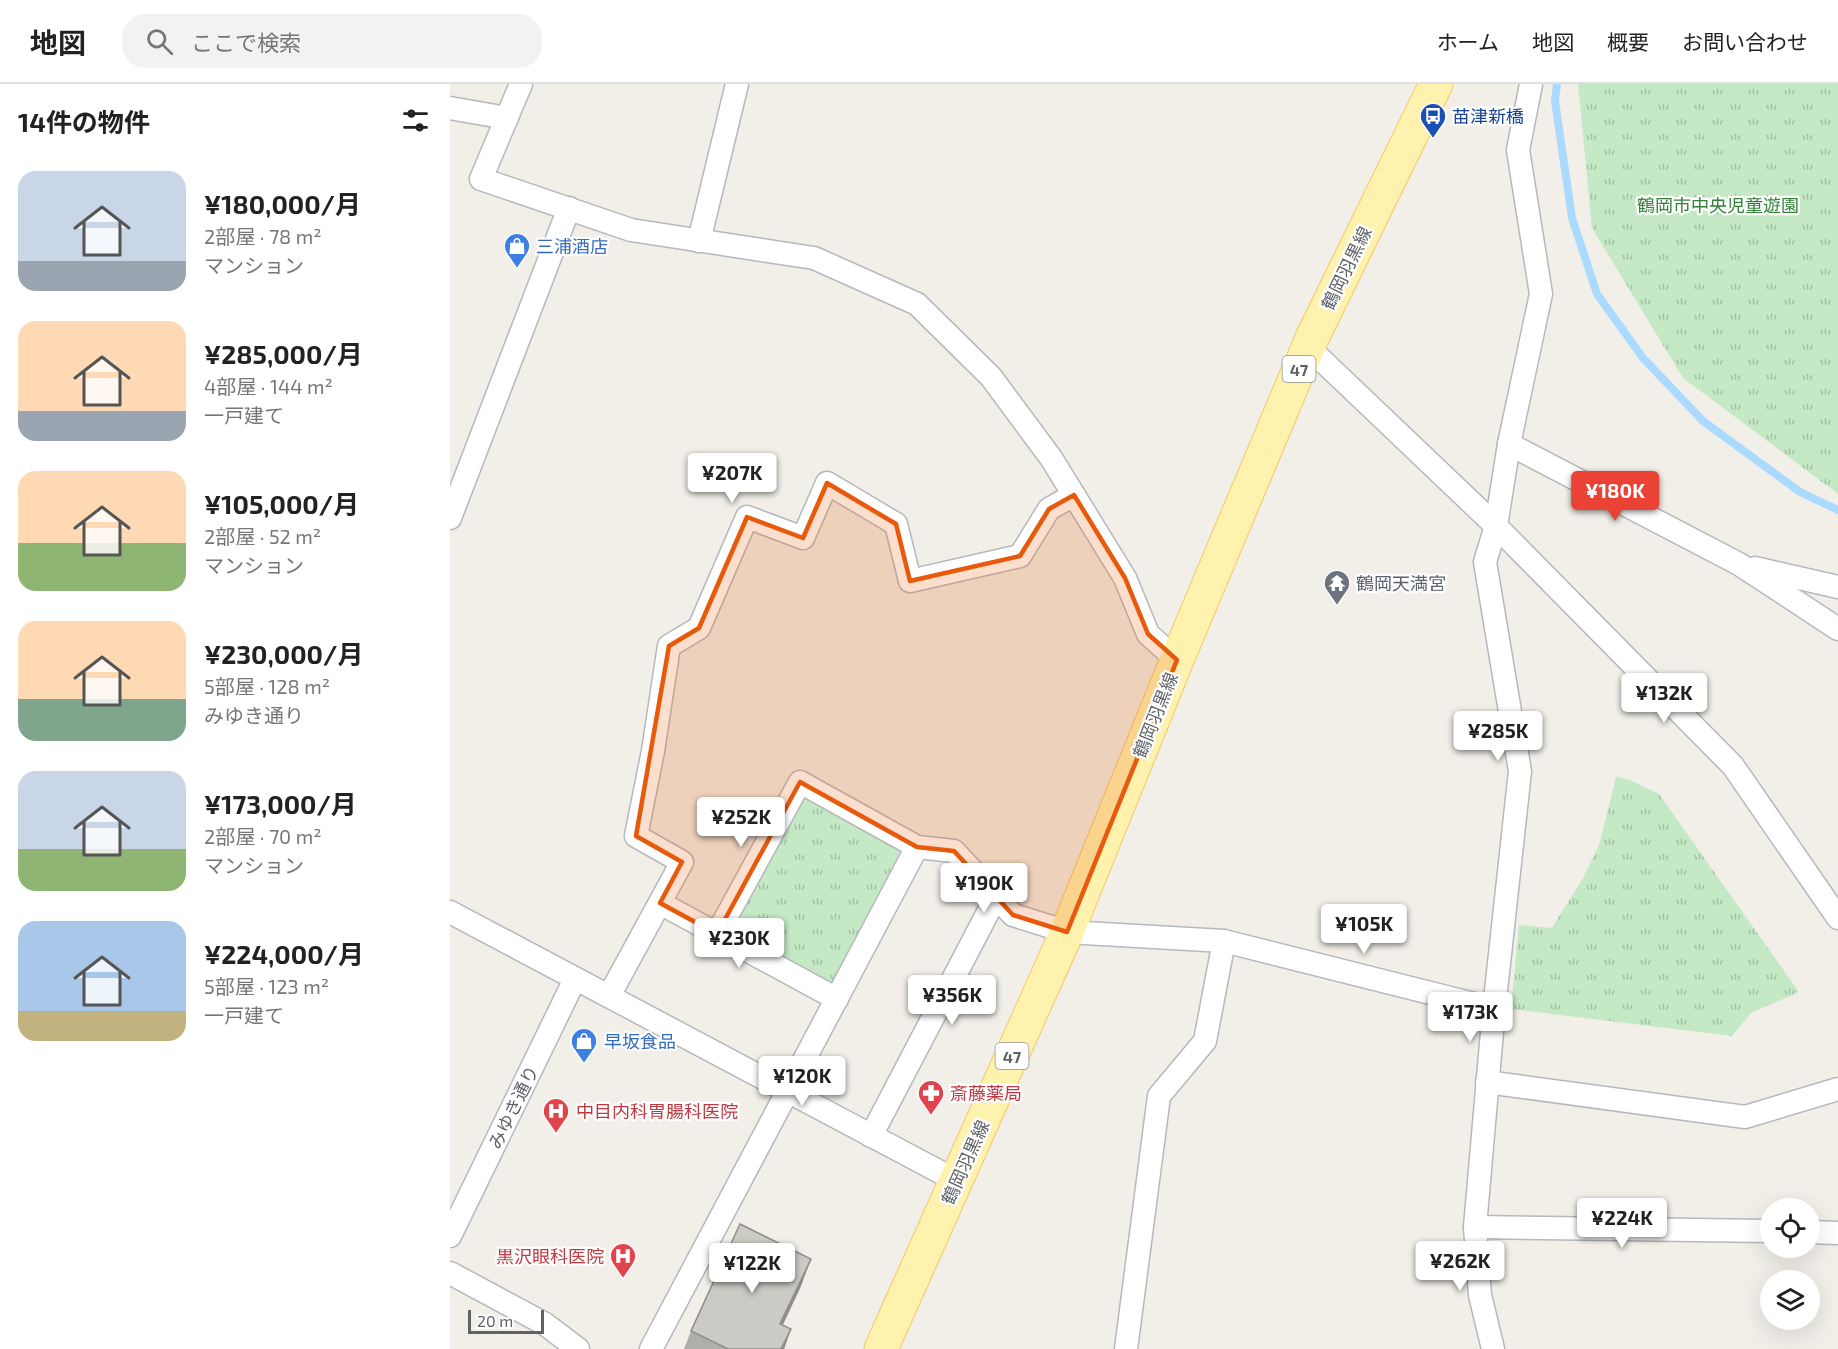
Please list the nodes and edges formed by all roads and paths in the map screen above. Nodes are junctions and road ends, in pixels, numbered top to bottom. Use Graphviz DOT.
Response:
graph roads {
  1 [pos="521,84"];
  2 [pos="737,84"];
  3 [pos="1436,84"];
  4 [pos="1531,84"];
  5 [pos="450,108"];
  6 [pos="507,118"];
  7 [pos="568,208"];
  8 [pos="699,241"];
  9 [pos="1308,347"];
  10 [pos="1509,444"];
  11 [pos="1074,495"];
  12 [pos="450,518"];
  13 [pos="1496,526"];
  14 [pos="1739,564"];
  15 [pos="1838,587"];
  16 [pos="1838,629"];
  17 [pos="1177,660"];
  18 [pos="917,847"];
  19 [pos="996,897"];
  20 [pos="660,903"];
  21 [pos="450,912"];
  22 [pos="1838,918"];
  23 [pos="1067,932"];
  24 [pos="717,934"];
  25 [pos="1224,941"];
  26 [pos="575,979"];
  27 [pos="609,996"];
  28 [pos="837,999"];
  29 [pos="1494,1009"];
  30 [pos="1487,1082"];
  31 [pos="1838,1089"];
  32 [pos="788,1092"];
  33 [pos="872,1136"];
  34 [pos="957,1180"];
  35 [pos="1475,1227"];
  36 [pos="1760,1232"];
  37 [pos="1820,1232"];
  38 [pos="1838,1233"];
  39 [pos="450,1236"];
  40 [pos="450,1273"];
  41 [pos="578,1349"];
  42 [pos="651,1349"];
  43 [pos="880,1349"];
  44 [pos="1126,1349"];
  45 [pos="1493,1349"];
  1 -- 6 [label="street"];
  2 -- 8 [label="street"];
  3 -- 9 [label="main road, 鶴岡羽黒線 / 47"];
  4 -- 10 [label="street"];
  5 -- 6 [label="street"];
  6 -- 7 [label="street"];
  7 -- 8 [label="street"];
  7 -- 12 [label="street"];
  8 -- 11 [label="street"];
  9 -- 13 [label="street"];
  9 -- 17 [label="main road, 鶴岡羽黒線 / 47"];
  10 -- 13 [label="street"];
  10 -- 14 [label="street"];
  11 -- 17 [label="street"];
  11 -- 20 [label="street"];
  13 -- 22 [label="street"];
  13 -- 29 [label="street"];
  14 -- 15 [label="street"];
  14 -- 16 [label="street"];
  17 -- 23 [label="main road, 鶴岡羽黒線 / 47"];
  18 -- 19 [label="street"];
  18 -- 24 [label="street"];
  18 -- 28 [label="street"];
  19 -- 23 [label="street"];
  19 -- 33 [label="street"];
  20 -- 24 [label="street"];
  20 -- 27 [label="street"];
  21 -- 26 [label="street"];
  23 -- 25 [label="street"];
  23 -- 34 [label="main road, 鶴岡羽黒線 / 47"];
  24 -- 28 [label="street"];
  25 -- 29 [label="street"];
  25 -- 44 [label="street"];
  26 -- 27 [label="street"];
  26 -- 39 [label="street, みゆき通り"];
  27 -- 32 [label="street"];
  28 -- 32 [label="street"];
  29 -- 30 [label="street"];
  30 -- 31 [label="street"];
  30 -- 35 [label="street"];
  32 -- 33 [label="street"];
  32 -- 42 [label="street"];
  33 -- 34 [label="street"];
  34 -- 43 [label="main road, 鶴岡羽黒線 / 47"];
  35 -- 36 [label="street"];
  35 -- 45 [label="street"];
  37 -- 38 [label="street"];
  40 -- 41 [label="street"];
}
